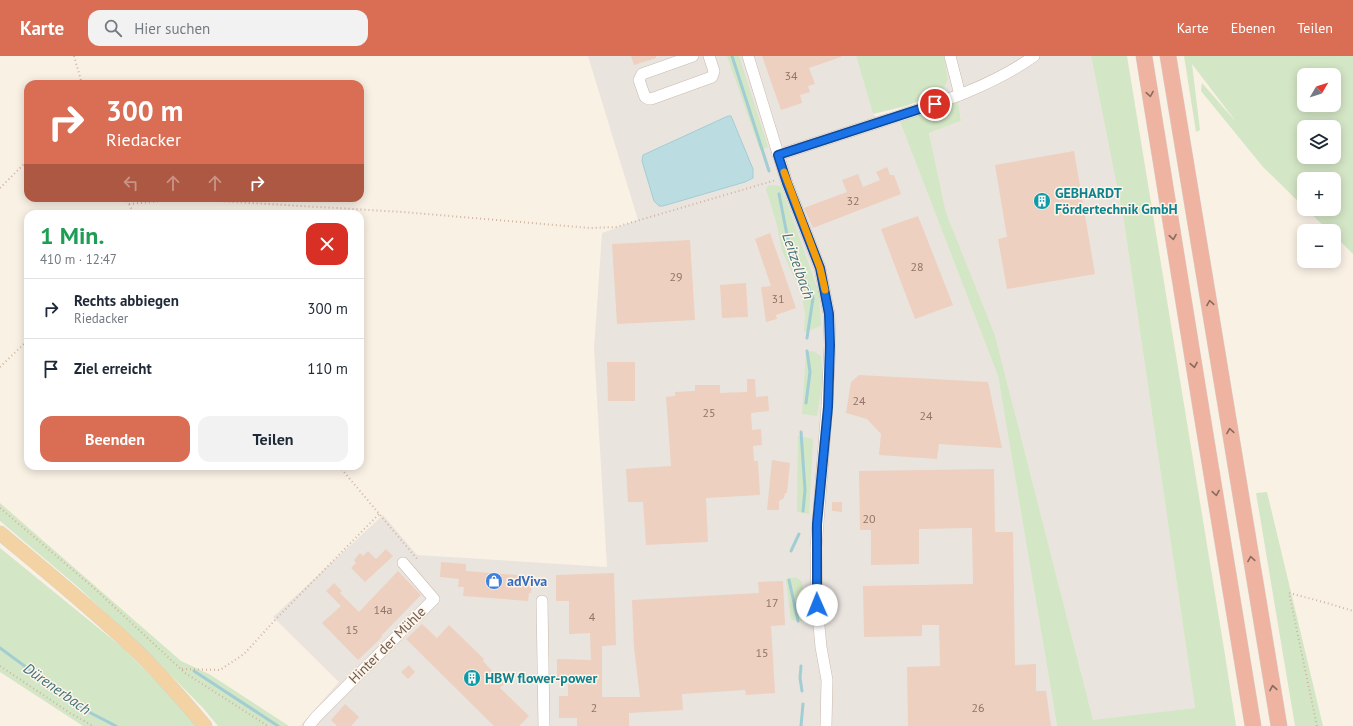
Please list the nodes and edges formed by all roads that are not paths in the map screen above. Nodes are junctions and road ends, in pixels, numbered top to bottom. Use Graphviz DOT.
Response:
graph roads {
  1 [pos="693,56"];
  2 [pos="709,56"];
  3 [pos="748,56"];
  4 [pos="950,56"];
  5 [pos="1034,56"];
  6 [pos="1144,56"];
  7 [pos="1168,56"];
  8 [pos="960,95"];
  9 [pos="778,155"];
  10 [pos="0,533"];
  11 [pos="403,563"];
  12 [pos="542,601"];
  13 [pos="205,726"];
  14 [pos="309,726"];
  15 [pos="544,726"];
  16 [pos="826,726"];
  17 [pos="1253,726"];
  18 [pos="1279,726"];
  1 -- 2 [label="street"];
  3 -- 9 [label="street"];
  4 -- 8 [label="street"];
  5 -- 8 [label="street"];
  6 -- 17 [label="highway, one-way"];
  18 -- 7 [label="highway, one-way"];
  8 -- 9 [label="street"];
  9 -- 16 [label="street"];
  10 -- 13 [label="main road"];
  11 -- 14 [label="street, Hinter der Mühle"];
  12 -- 15 [label="street"];
}
